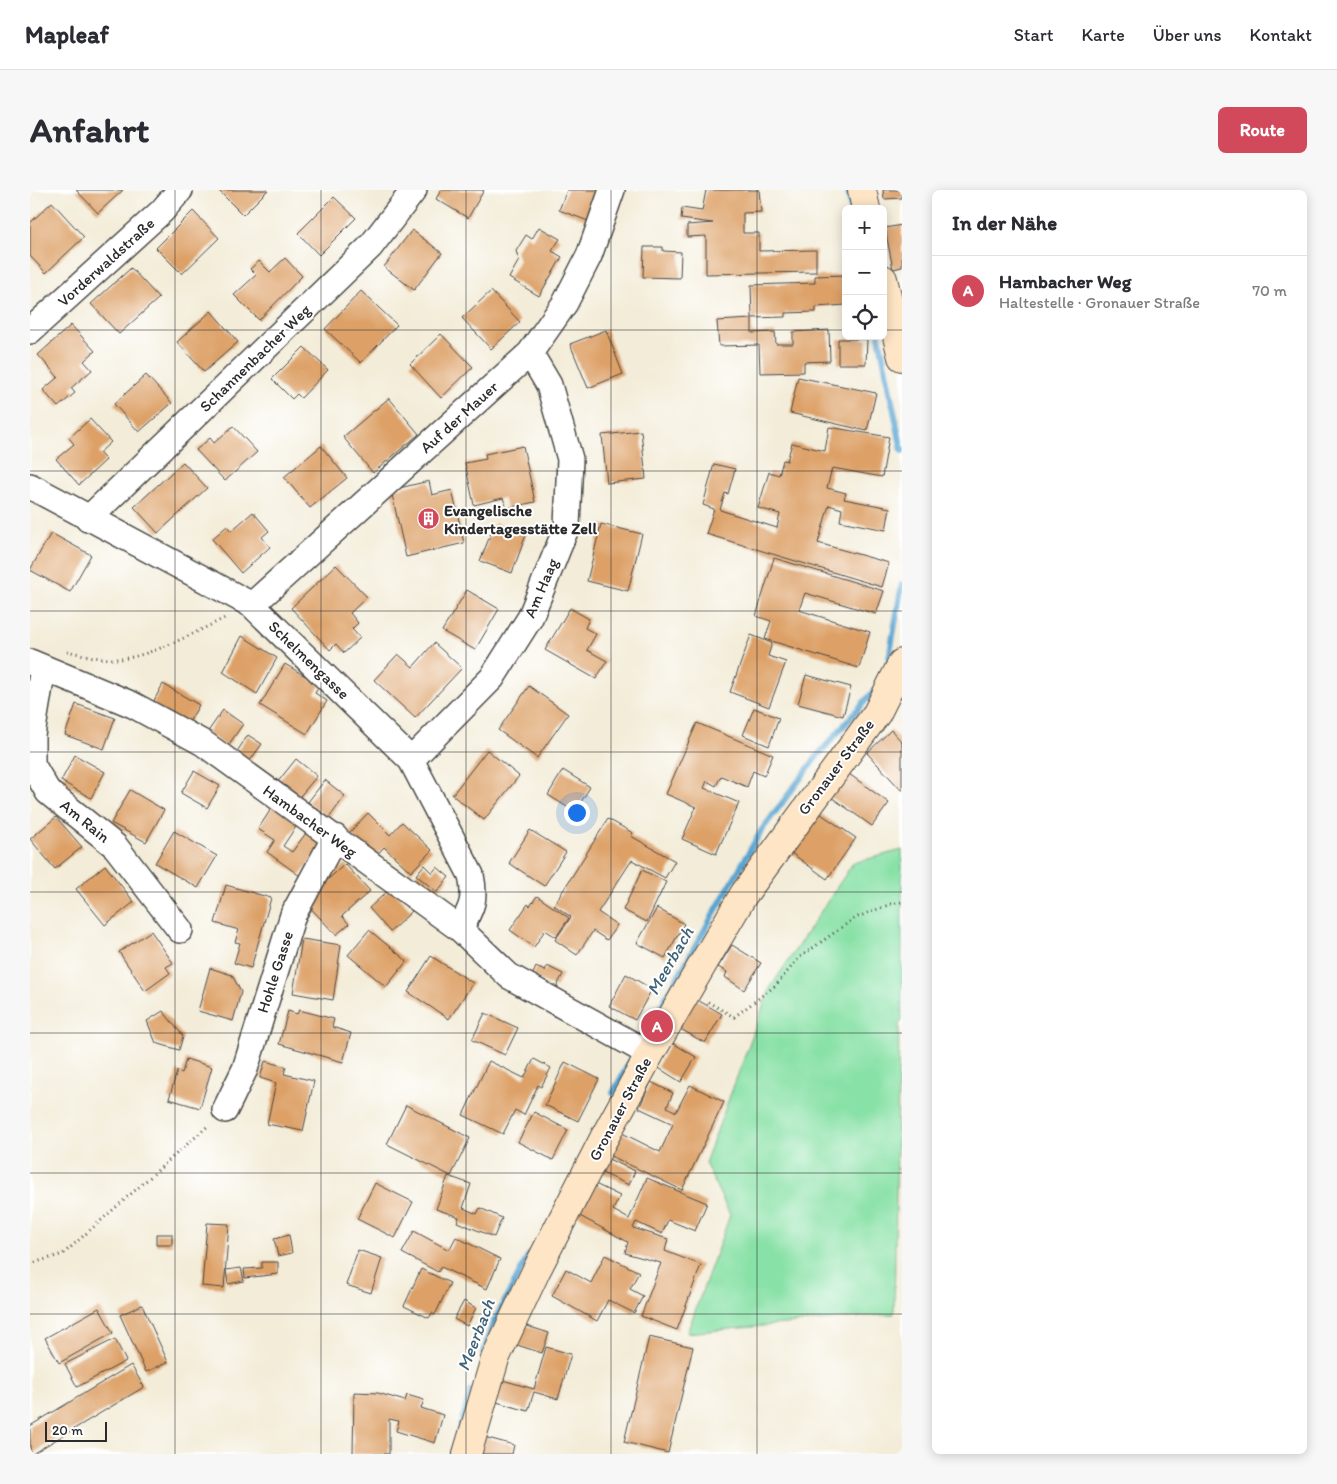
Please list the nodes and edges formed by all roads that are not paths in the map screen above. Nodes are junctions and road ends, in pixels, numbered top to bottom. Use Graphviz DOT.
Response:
graph roads {
  1 [pos="180,190"];
  2 [pos="414,190"];
  3 [pos="612,190"];
  4 [pos="862,190"];
  5 [pos="865,205"];
  6 [pos="887,295"];
  7 [pos="30,332"];
  8 [pos="530,353"];
  9 [pos="902,357"];
  10 [pos="30,486"];
  11 [pos="88,519"];
  12 [pos="252,605"];
  13 [pos="902,663"];
  14 [pos="36,665"];
  15 [pos="411,760"];
  16 [pos="335,838"];
  17 [pos="460,929"];
  18 [pos="180,930"];
  19 [pos="640,1049"];
  20 [pos="225,1110"];
  21 [pos="468,1454"];
  1 -- 7 [label="street, Vorderwaldstraße"];
  2 -- 11 [label="street, Schannenbacher Weg"];
  3 -- 8 [label="street, Auf der Mauer"];
  4 -- 5 [label="street"];
  6 -- 9 [label="street"];
  8 -- 12 [label="street, Auf der Mauer"];
  8 -- 15 [label="street, Am Haag"];
  10 -- 11 [label="street, Schelmengasse"];
  11 -- 12 [label="street, Schelmengasse"];
  12 -- 15 [label="street, Schelmengasse"];
  13 -- 19 [label="street, Gronauer Straße"];
  14 -- 16 [label="street, Hambacher Weg"];
  14 -- 18 [label="street, Am Rain"];
  15 -- 17 [label="street, Schelmengasse"];
  16 -- 17 [label="street, Hambacher Weg"];
  16 -- 20 [label="street, Hohle Gasse"];
  17 -- 19 [label="street, Hambacher Weg"];
  19 -- 21 [label="street, Gronauer Straße"];
}
